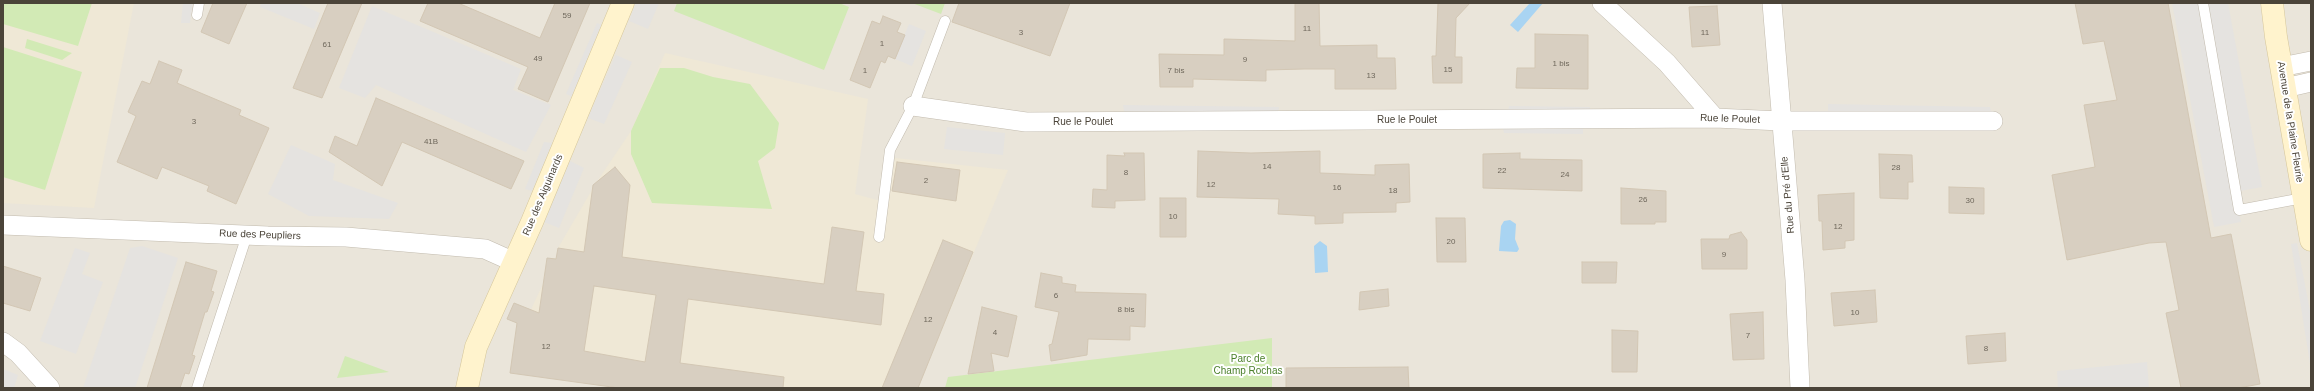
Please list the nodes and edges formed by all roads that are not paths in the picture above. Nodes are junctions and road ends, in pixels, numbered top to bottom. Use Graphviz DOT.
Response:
graph roads {
  1 [pos="199,3"];
  2 [pos="623,3"];
  3 [pos="1602,3"];
  4 [pos="1772,3"];
  5 [pos="2203,3"];
  6 [pos="2274,3"];
  7 [pos="197,15"];
  8 [pos="945,20"];
  9 [pos="2311,61"];
  10 [pos="2283,78"];
  11 [pos="2311,82"];
  12 [pos="913,106"];
  13 [pos="1714,118"];
  14 [pos="1781,121"];
  15 [pos="1992,122"];
  16 [pos="2303,198"];
  17 [pos="3,225"];
  18 [pos="247,235"];
  19 [pos="879,237"];
  20 [pos="2311,240"];
  21 [pos="514,262"];
  22 [pos="3,342"];
  23 [pos="50,388"];
  24 [pos="197,388"];
  25 [pos="467,388"];
  26 [pos="1800,388"];
  1 -- 7 [label="lane"];
  2 -- 21 [label="street, Rue des Aiguinards"];
  3 -- 13 [label="street"];
  4 -- 14 [label="street, Rue du Pré d'Elle"];
  5 -- 16 [label="lane"];
  6 -- 10 [label="street, Avenue de la Plaine Fleurie"];
  8 -- 12 [label="lane"];
  9 -- 10 [label="street"];
  10 -- 11 [label="street"];
  10 -- 16 [label="street, Avenue de la Plaine Fleurie"];
  12 -- 13 [label="street, Rue le Poulet"];
  12 -- 19 [label="lane"];
  13 -- 14 [label="street, Rue le Poulet"];
  14 -- 15 [label="street, Rue le Poulet"];
  14 -- 26 [label="street, Rue du Pré d'Elle"];
  16 -- 20 [label="street, Avenue de la Plaine Fleurie"];
  17 -- 18 [label="street, Rue des Peupliers"];
  18 -- 21 [label="street, Rue des Peupliers"];
  18 -- 24 [label="lane"];
  21 -- 25 [label="street, Rue des Aiguinards"];
  22 -- 23 [label="street"];
}
